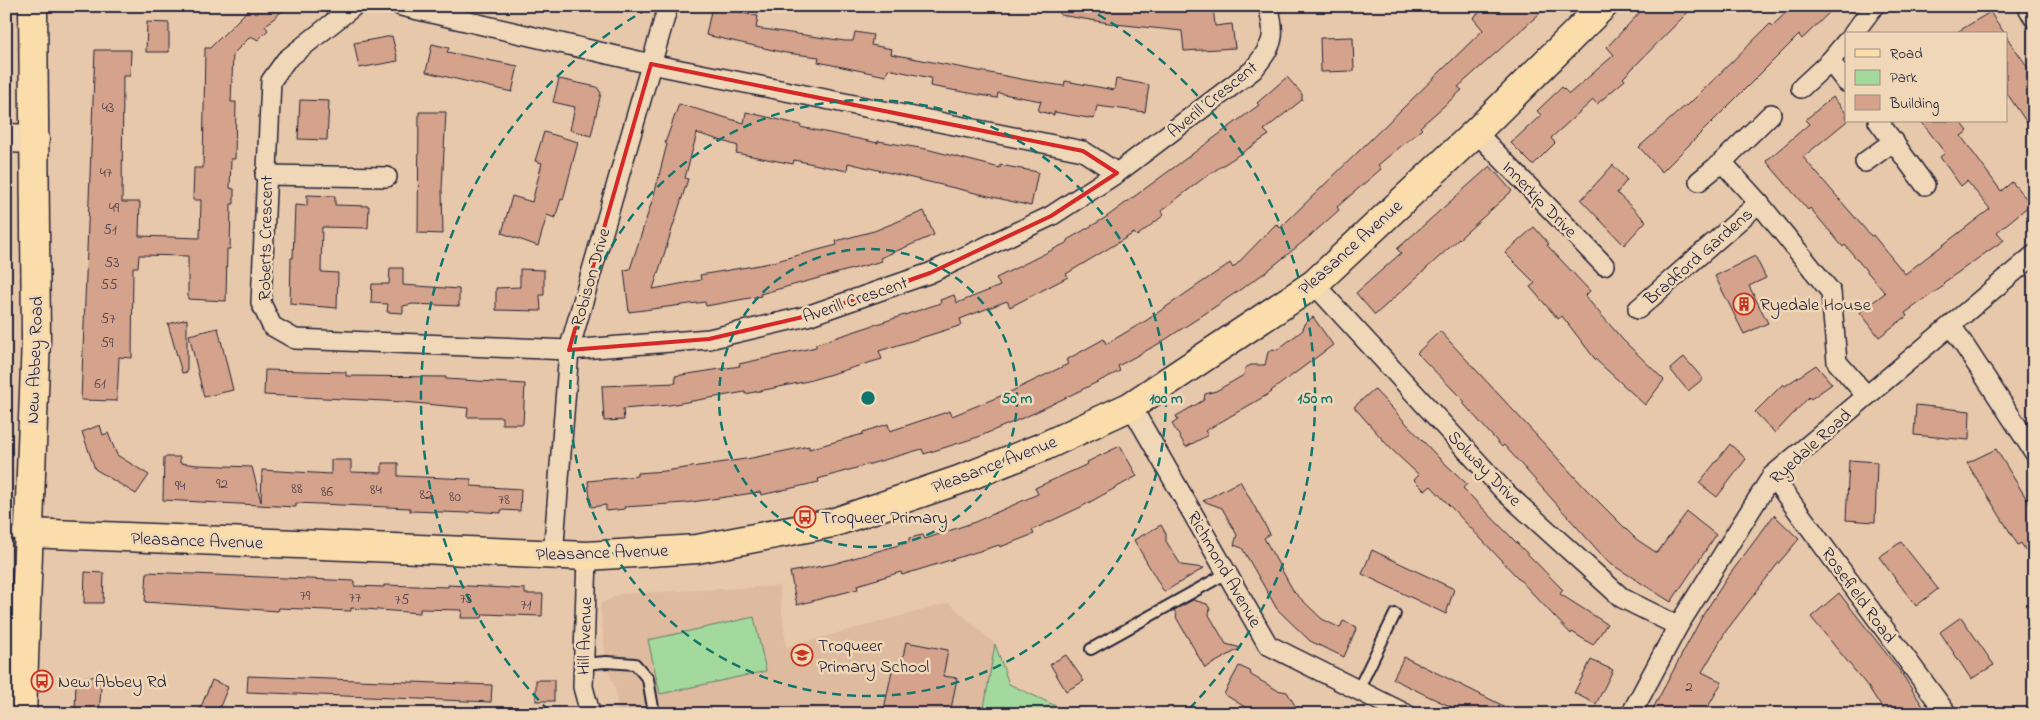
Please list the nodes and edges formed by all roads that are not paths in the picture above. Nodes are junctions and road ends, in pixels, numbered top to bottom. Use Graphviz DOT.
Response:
graph roads {
  1 [pos="33,6"];
  2 [pos="354,6"];
  3 [pos="401,6"];
  4 [pos="668,6"];
  5 [pos="1268,6"];
  6 [pos="1603,6"];
  7 [pos="1874,6"];
  8 [pos="2027,6"];
  9 [pos="2034,18"];
  10 [pos="1855,32"];
  11 [pos="1845,43"];
  12 [pos="1830,61"];
  13 [pos="651,64"];
  14 [pos="1845,81"];
  15 [pos="1801,88"];
  16 [pos="1771,114"];
  17 [pos="1879,122"];
  18 [pos="1476,132"];
  19 [pos="6,138"];
  20 [pos="35,139"];
  21 [pos="1894,141"];
  22 [pos="1722,162"];
  23 [pos="1866,162"];
  24 [pos="1117,173"];
  25 [pos="265,175"];
  26 [pos="387,177"];
  27 [pos="1699,181"];
  28 [pos="1926,185"];
  29 [pos="1759,203"];
  30 [pos="2034,256"];
  31 [pos="1604,265"];
  32 [pos="1314,284"];
  33 [pos="1638,309"];
  34 [pos="1951,325"];
  35 [pos="569,350"];
  36 [pos="1866,395"];
  37 [pos="1131,406"];
  38 [pos="2034,452"];
  39 [pos="1772,476"];
  40 [pos="17,533"];
  41 [pos="553,556"];
  42 [pos="587,556"];
  43 [pos="1227,573"];
  44 [pos="1395,614"];
  45 [pos="1678,626"];
  46 [pos="1091,649"];
  47 [pos="583,664"];
  48 [pos="1358,690"];
  49 [pos="653,708"];
  50 [pos="22,714"];
  51 [pos="588,714"];
  52 [pos="1406,714"];
  53 [pos="1631,714"];
  54 [pos="1947,714"];
  1 -- 20 [label="main road, New Abbey Road"];
  2 -- 25 [label="street, Roberts Crescent"];
  3 -- 13 [label="street"];
  4 -- 13 [label="street, Robison Drive"];
  5 -- 24 [label="street, Averill Crescent"];
  6 -- 18 [label="main road, Pleasance Avenue"];
  7 -- 10 [label="street"];
  8 -- 9 [label="street"];
  11 -- 12 [label="street"];
  12 -- 14 [label="street"];
  12 -- 15 [label="street"];
  13 -- 24 [label="street"];
  13 -- 35 [label="street, Robison Drive"];
  16 -- 22 [label="street"];
  17 -- 21 [label="street"];
  18 -- 31 [label="street, Innerkip Drive"];
  18 -- 32 [label="main road, Pleasance Avenue"];
  19 -- 20 [label="street"];
  20 -- 40 [label="main road, New Abbey Road"];
  21 -- 23 [label="street"];
  21 -- 28 [label="street"];
  22 -- 27 [label="street"];
  22 -- 29 [label="street, Bradford Gardens"];
  24 -- 35 [label="street, Averill Crescent"];
  25 -- 26 [label="street"];
  25 -- 35 [label="street, Roberts Crescent"];
  29 -- 33 [label="street, Bradford Gardens"];
  29 -- 36 [label="street, Bradford Gardens"];
  30 -- 34 [label="street, Ryedale Road"];
  32 -- 37 [label="main road, Pleasance Avenue"];
  32 -- 45 [label="street, Solway Drive"];
  34 -- 36 [label="street, Ryedale Road"];
  34 -- 38 [label="street"];
  35 -- 41 [label="street, Robison Drive"];
  36 -- 39 [label="street, Ryedale Road"];
  37 -- 42 [label="main road, Pleasance Avenue"];
  37 -- 43 [label="street, Richmond Avenue"];
  39 -- 45 [label="street, Ryedale Road"];
  39 -- 54 [label="street, Rosefield Road"];
  40 -- 41 [label="main road, Pleasance Avenue"];
  40 -- 50 [label="main road, New Abbey Road"];
  41 -- 42 [label="main road, Pleasance Avenue"];
  42 -- 47 [label="street, Hill Avenue"];
  43 -- 46 [label="lane"];
  43 -- 48 [label="street, Richmond Avenue"];
  44 -- 48 [label="lane"];
  45 -- 53 [label="street, Ryedale Road"];
  47 -- 49 [label="lane"];
  47 -- 51 [label="street, Hill Avenue"];
  48 -- 52 [label="street, Richmond Avenue"];
}
